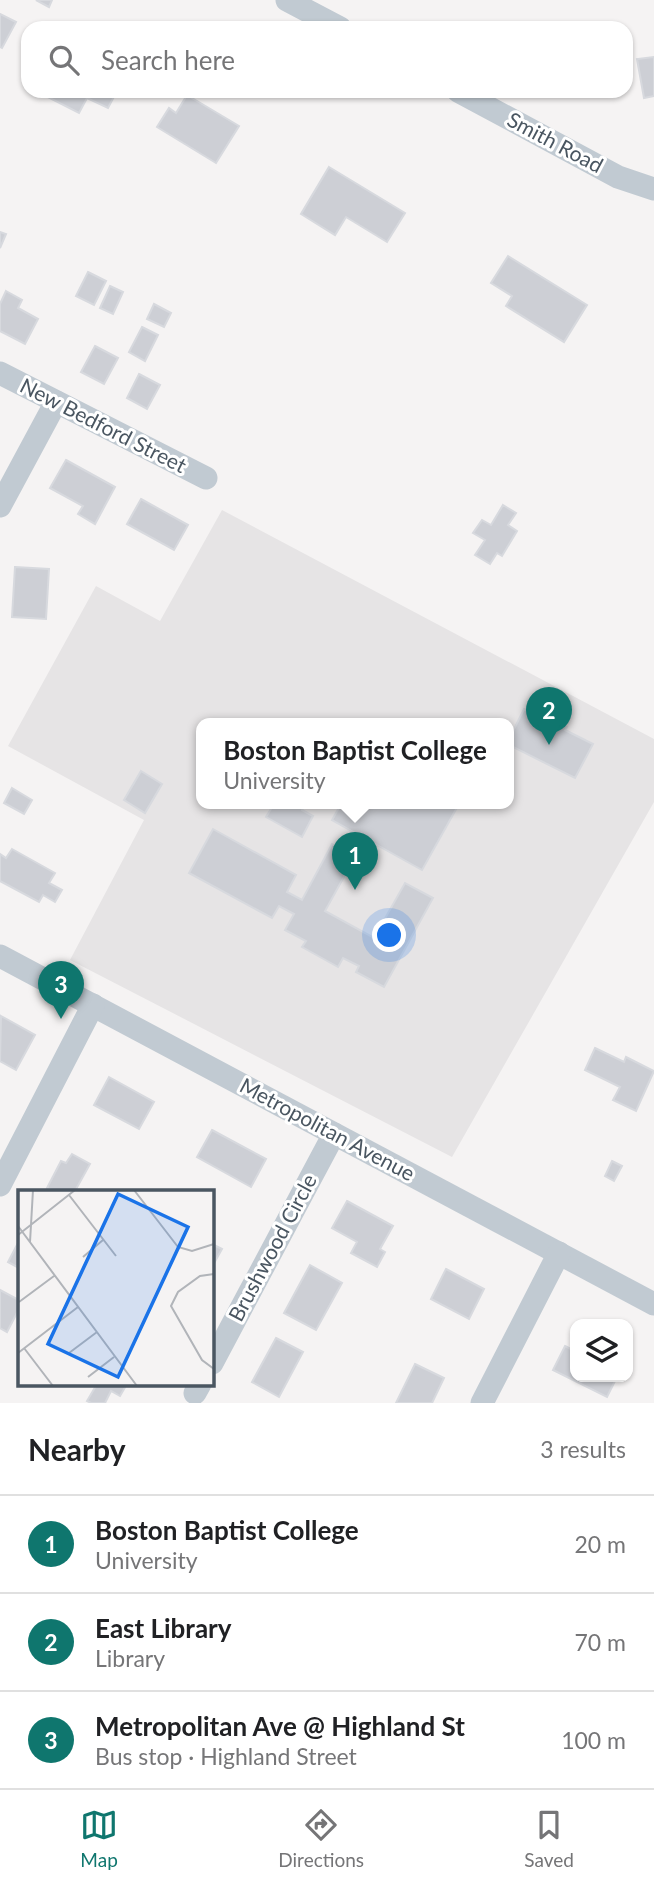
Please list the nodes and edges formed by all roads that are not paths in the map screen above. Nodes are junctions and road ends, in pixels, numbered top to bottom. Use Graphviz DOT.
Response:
graph roads {
  1 [pos="287,0"];
  2 [pos="327,21"];
  3 [pos="471,98"];
  4 [pos="654,189"];
  5 [pos="0,373"];
  6 [pos="55,402"];
  7 [pos="206,478"];
  8 [pos="0,506"];
  9 [pos="0,956"];
  10 [pos="93,1005"];
  11 [pos="334,1134"];
  12 [pos="0,1185"];
  13 [pos="559,1253"];
  14 [pos="654,1304"];
  15 [pos="214,1359"];
  16 [pos="482,1403"];
  1 -- 2 [label="street"];
  3 -- 4 [label="street, Smith Road"];
  5 -- 6 [label="street, New Bedford Street"];
  6 -- 7 [label="street, New Bedford Street"];
  6 -- 8 [label="street"];
  9 -- 10 [label="street, Metropolitan Avenue"];
  10 -- 11 [label="street, Metropolitan Avenue"];
  10 -- 12 [label="street"];
  11 -- 13 [label="street, Metropolitan Avenue"];
  11 -- 15 [label="street, Brushwood Circle"];
  13 -- 14 [label="street, Metropolitan Avenue"];
  13 -- 16 [label="street"];
}
